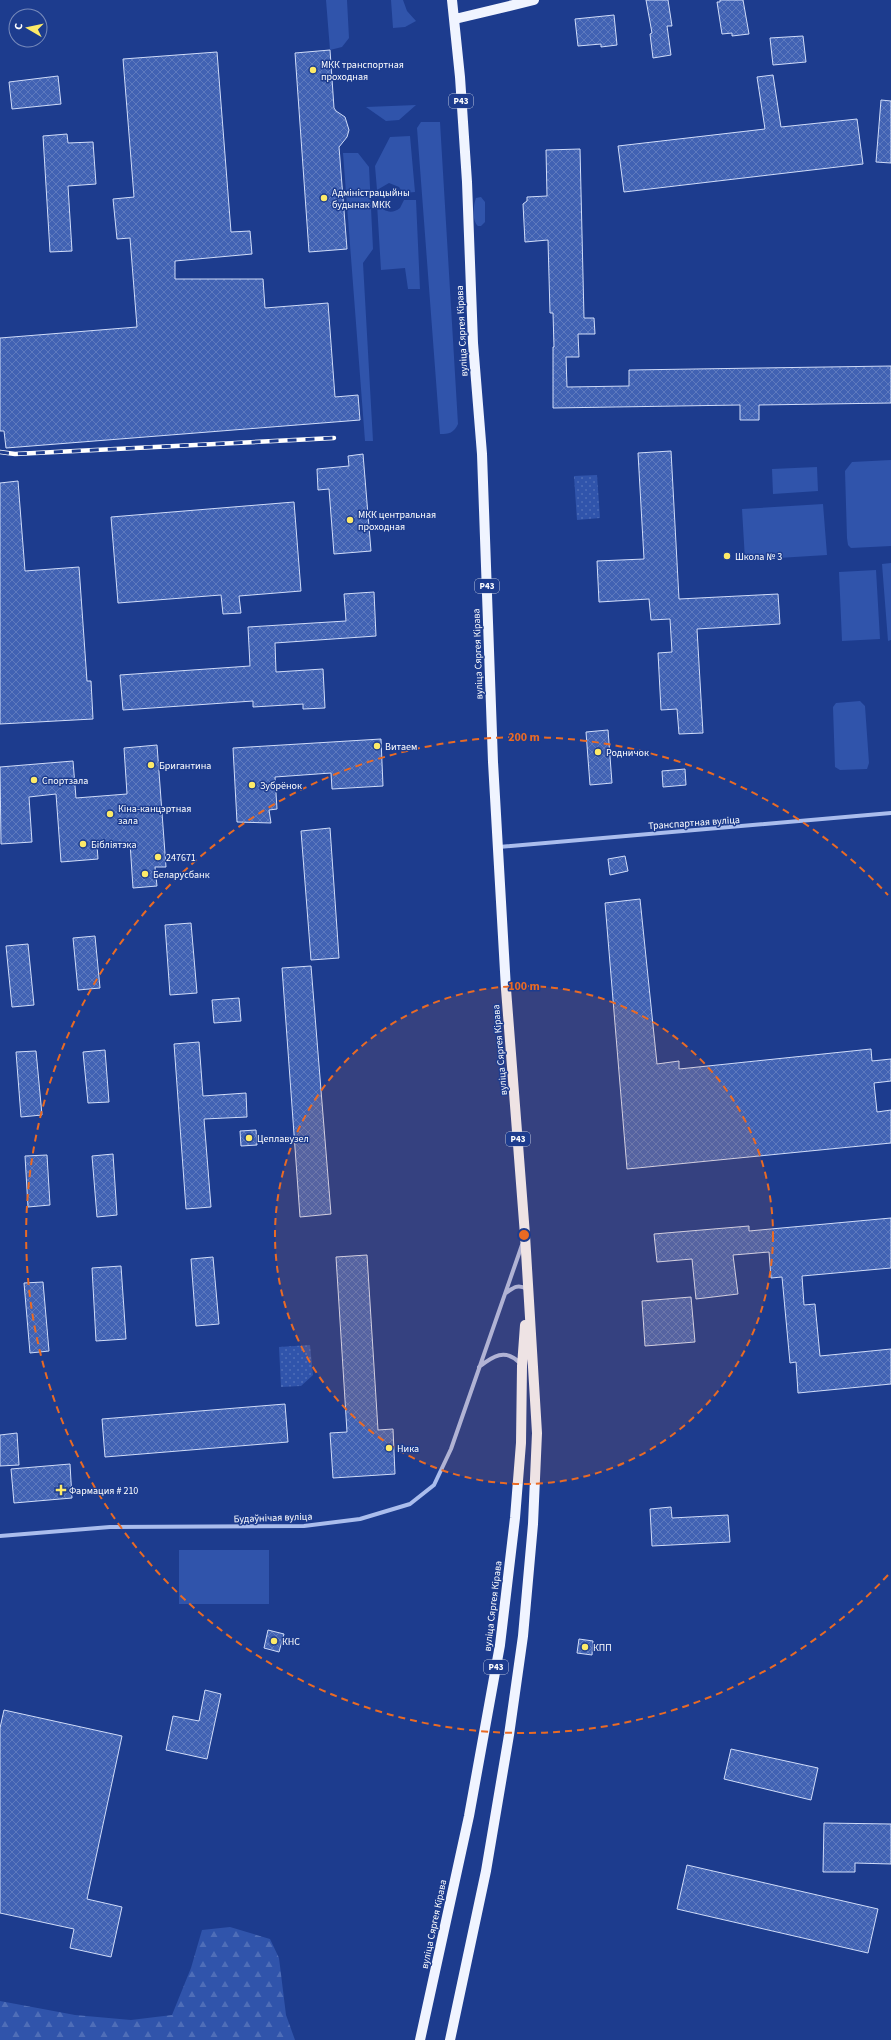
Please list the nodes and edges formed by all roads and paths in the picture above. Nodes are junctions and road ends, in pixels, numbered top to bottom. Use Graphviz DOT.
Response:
graph roads {
  1 [pos="452,0"];
  2 [pos="456,0"];
  3 [pos="534,0"];
  4 [pos="454,19"];
  5 [pos="891,813"];
  6 [pos="498,847"];
  7 [pos="526,1235"];
  8 [pos="528,1289"];
  9 [pos="506,1293"];
  10 [pos="522,1366"];
  11 [pos="479,1367"];
  12 [pos="0,1536"];
  13 [pos="420,2040"];
  14 [pos="450,2040"];
  1 -- 4 [label="main road, вуліца Сяргея Кірава / Р43"];
  2 -- 4 [label="main road, вуліца Сяргея Кірава / Р43"];
  3 -- 4 [label="main road"];
  4 -- 6 [label="main road, вуліца Сяргея Кірава / Р43"];
  5 -- 6 [label="street, Транспартная вуліца"];
  6 -- 7 [label="main road, вуліца Сяргея Кірава / Р43"];
  7 -- 8 [label="main road, вуліца Сяргея Кірава / Р43"];
  7 -- 9 [label="street, Будаўнічая вуліца"];
  8 -- 9 [label="street"];
  8 -- 10 [label="main road, вуліца Сяргея Кірава / Р43"];
  8 -- 14 [label="main road, вуліца Сяргея Кірава / Р43"];
  9 -- 11 [label="street, Будаўнічая вуліца"];
  10 -- 11 [label="street"];
  10 -- 13 [label="main road, вуліца Сяргея Кірава / Р43"];
  11 -- 12 [label="street, Будаўнічая вуліца"];
}
